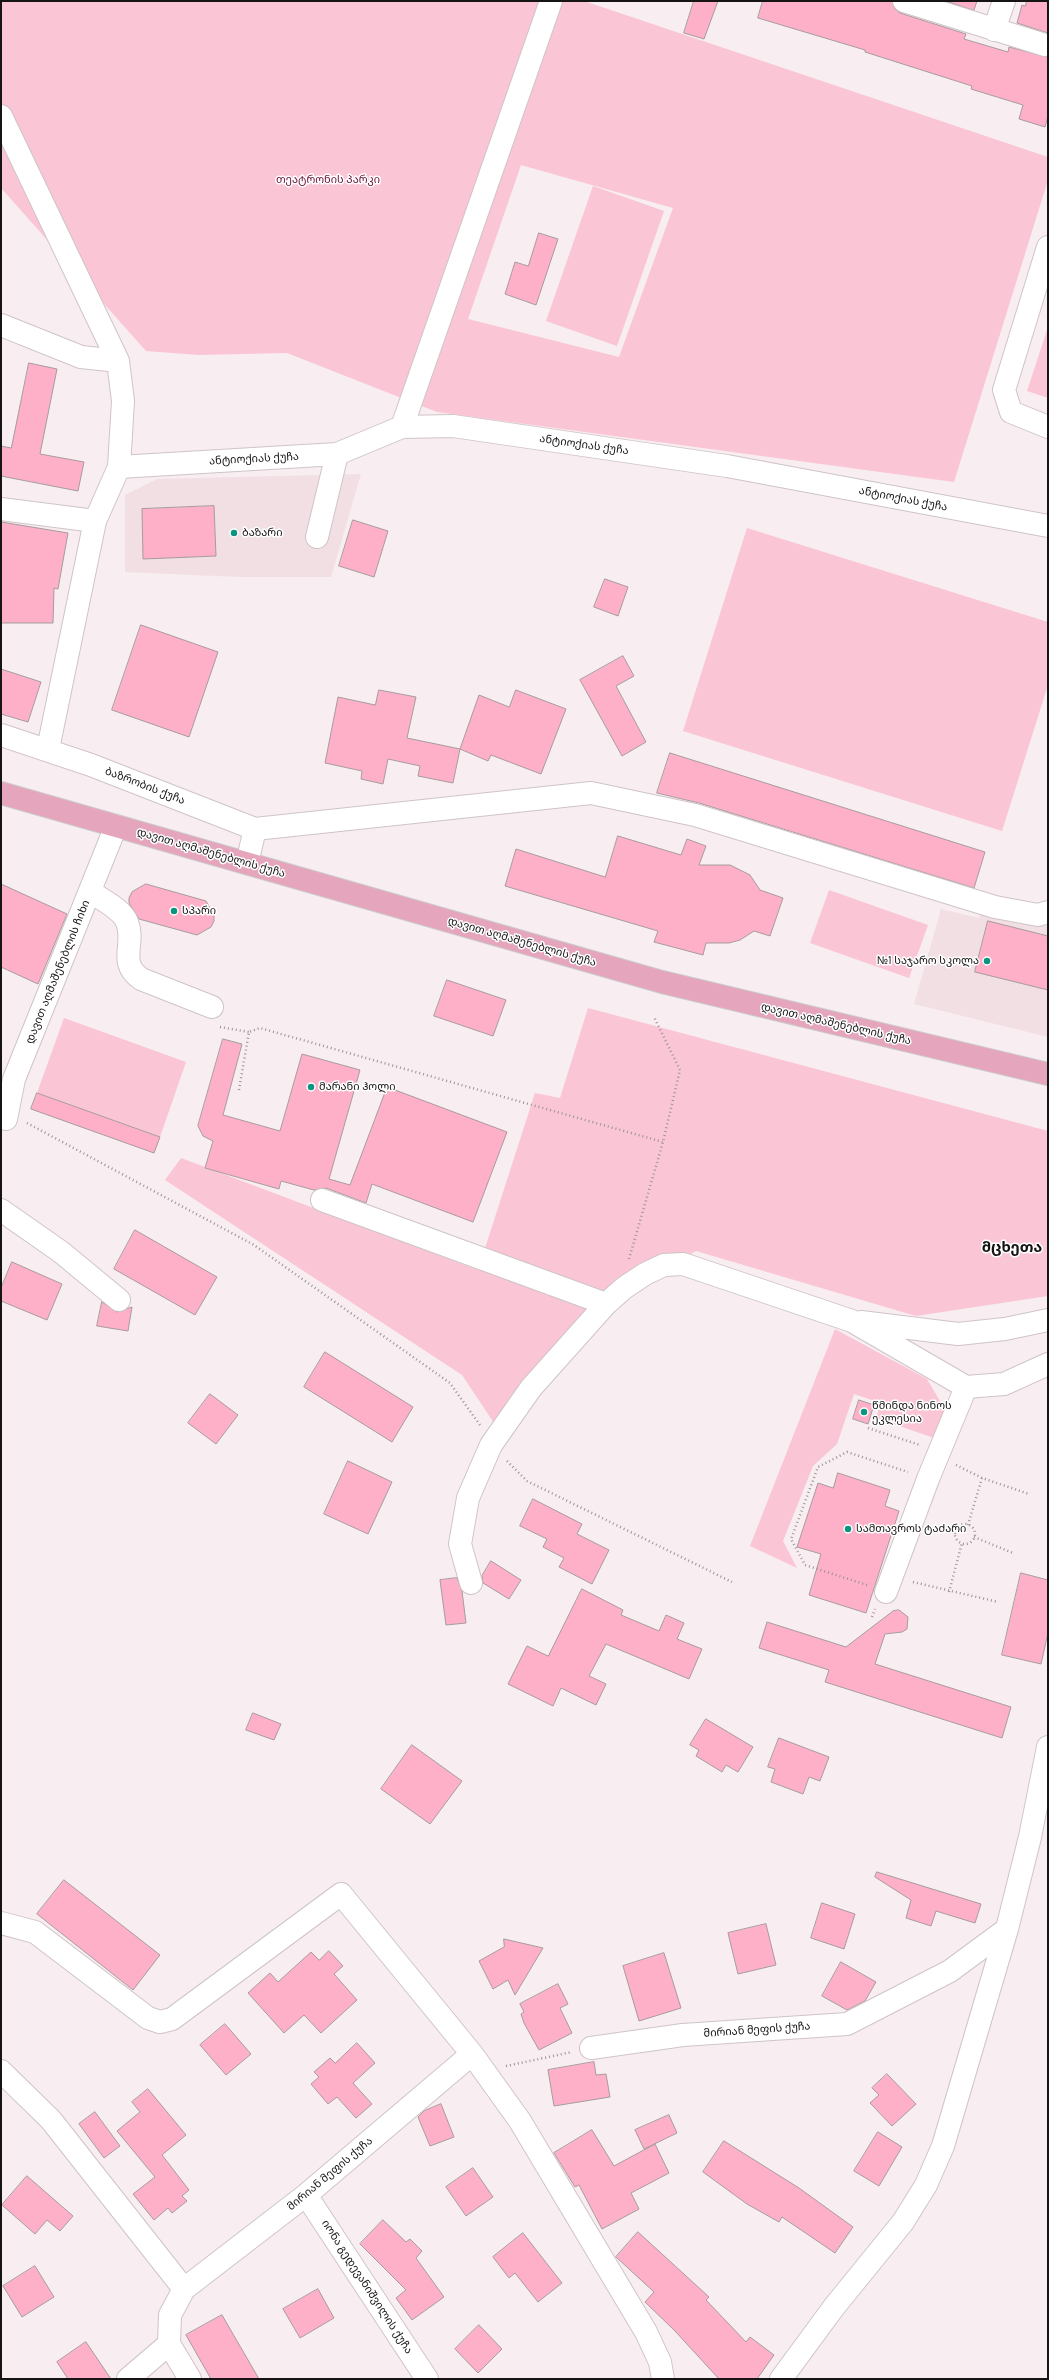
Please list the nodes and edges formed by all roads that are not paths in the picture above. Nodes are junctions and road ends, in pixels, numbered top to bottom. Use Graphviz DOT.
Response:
graph roads {
  1 [pos="551,1"];
  2 [pos="904,1"];
  3 [pos="1004,1"];
  4 [pos="994,30"];
  5 [pos="1044,45"];
  6 [pos="1,116"];
  7 [pos="1048,247"];
  8 [pos="1,326"];
  9 [pos="118,361"];
  10 [pos="1048,426"];
  11 [pos="402,428"];
  12 [pos="337,454"];
  13 [pos="119,467"];
  14 [pos="1,509"];
  15 [pos="95,521"];
  16 [pos="1048,526"];
  17 [pos="317,537"];
  18 [pos="1,735"];
  19 [pos="48,749"];
  20 [pos="1,793"];
  21 [pos="116,826"];
  22 [pos="255,829"];
  23 [pos="247,863"];
  24 [pos="91,892"];
  25 [pos="1048,912"];
  26 [pos="212,1007"];
  27 [pos="1048,1074"];
  28 [pos="6,1119"];
  29 [pos="322,1200"];
  30 [pos="1,1210"];
  31 [pos="119,1300"];
  32 [pos="606,1304"];
  33 [pos="852,1320"];
  34 [pos="1048,1320"];
  35 [pos="1048,1364"];
  36 [pos="966,1387"];
  37 [pos="471,1583"];
  38 [pos="886,1592"];
  39 [pos="1048,1747"];
  40 [pos="1,1923"];
  41 [pos="1007,1929"];
  42 [pos="591,2048"];
  43 [pos="472,2054"];
  44 [pos="1,2071"];
  45 [pos="306,2196"];
  46 [pos="184,2289"];
  47 [pos="170,2344"];
  48 [pos="128,2379"];
  49 [pos="190,2379"];
  50 [pos="427,2379"];
  51 [pos="664,2379"];
  52 [pos="780,2379"];
  1 -- 11 [label="street"];
  2 -- 4 [label="street"];
  3 -- 4 [label="street"];
  4 -- 5 [label="street"];
  6 -- 9 [label="street"];
  7 -- 10 [label="street"];
  8 -- 9 [label="street"];
  9 -- 13 [label="street"];
  11 -- 12 [label="street, ანტიოქიას ქუჩა"];
  11 -- 16 [label="street, ანტიოქიას ქუჩა"];
  12 -- 13 [label="street, ანტიოქიას ქუჩა"];
  12 -- 17 [label="street"];
  13 -- 15 [label="street"];
  14 -- 15 [label="street"];
  15 -- 19 [label="street"];
  18 -- 19 [label="street, ბაზრობის ქუჩა"];
  19 -- 22 [label="street, ბაზრობის ქუჩა"];
  20 -- 21 [label="main road, დავით აღმაშენებლის ქუჩა"];
  21 -- 23 [label="main road, დავით აღმაშენებლის ქუჩა"];
  21 -- 24 [label="street, დავით აღმაშენებლის ჩიხი"];
  22 -- 23 [label="street"];
  22 -- 25 [label="street"];
  23 -- 27 [label="main road, დავით აღმაშენებლის ქუჩა"];
  24 -- 26 [label="street"];
  24 -- 28 [label="street, დავით აღმაშენებლის ჩიხი"];
  29 -- 32 [label="street"];
  30 -- 31 [label="street"];
  32 -- 33 [label="street"];
  32 -- 37 [label="street"];
  33 -- 34 [label="street"];
  33 -- 36 [label="street"];
  35 -- 36 [label="street"];
  36 -- 38 [label="street"];
  39 -- 41 [label="street"];
  40 -- 43 [label="street"];
  41 -- 42 [label="street, მირიან მეფის ქუჩა"];
  41 -- 52 [label="street"];
  43 -- 45 [label="street, მირიან მეფის ქუჩა"];
  43 -- 51 [label="street"];
  44 -- 46 [label="street"];
  45 -- 46 [label="street, მირიან მეფის ქუჩა"];
  45 -- 50 [label="street, იონა გედევანიშვილის ქუჩა"];
  46 -- 47 [label="street"];
  47 -- 48 [label="street"];
  47 -- 49 [label="street"];
}
